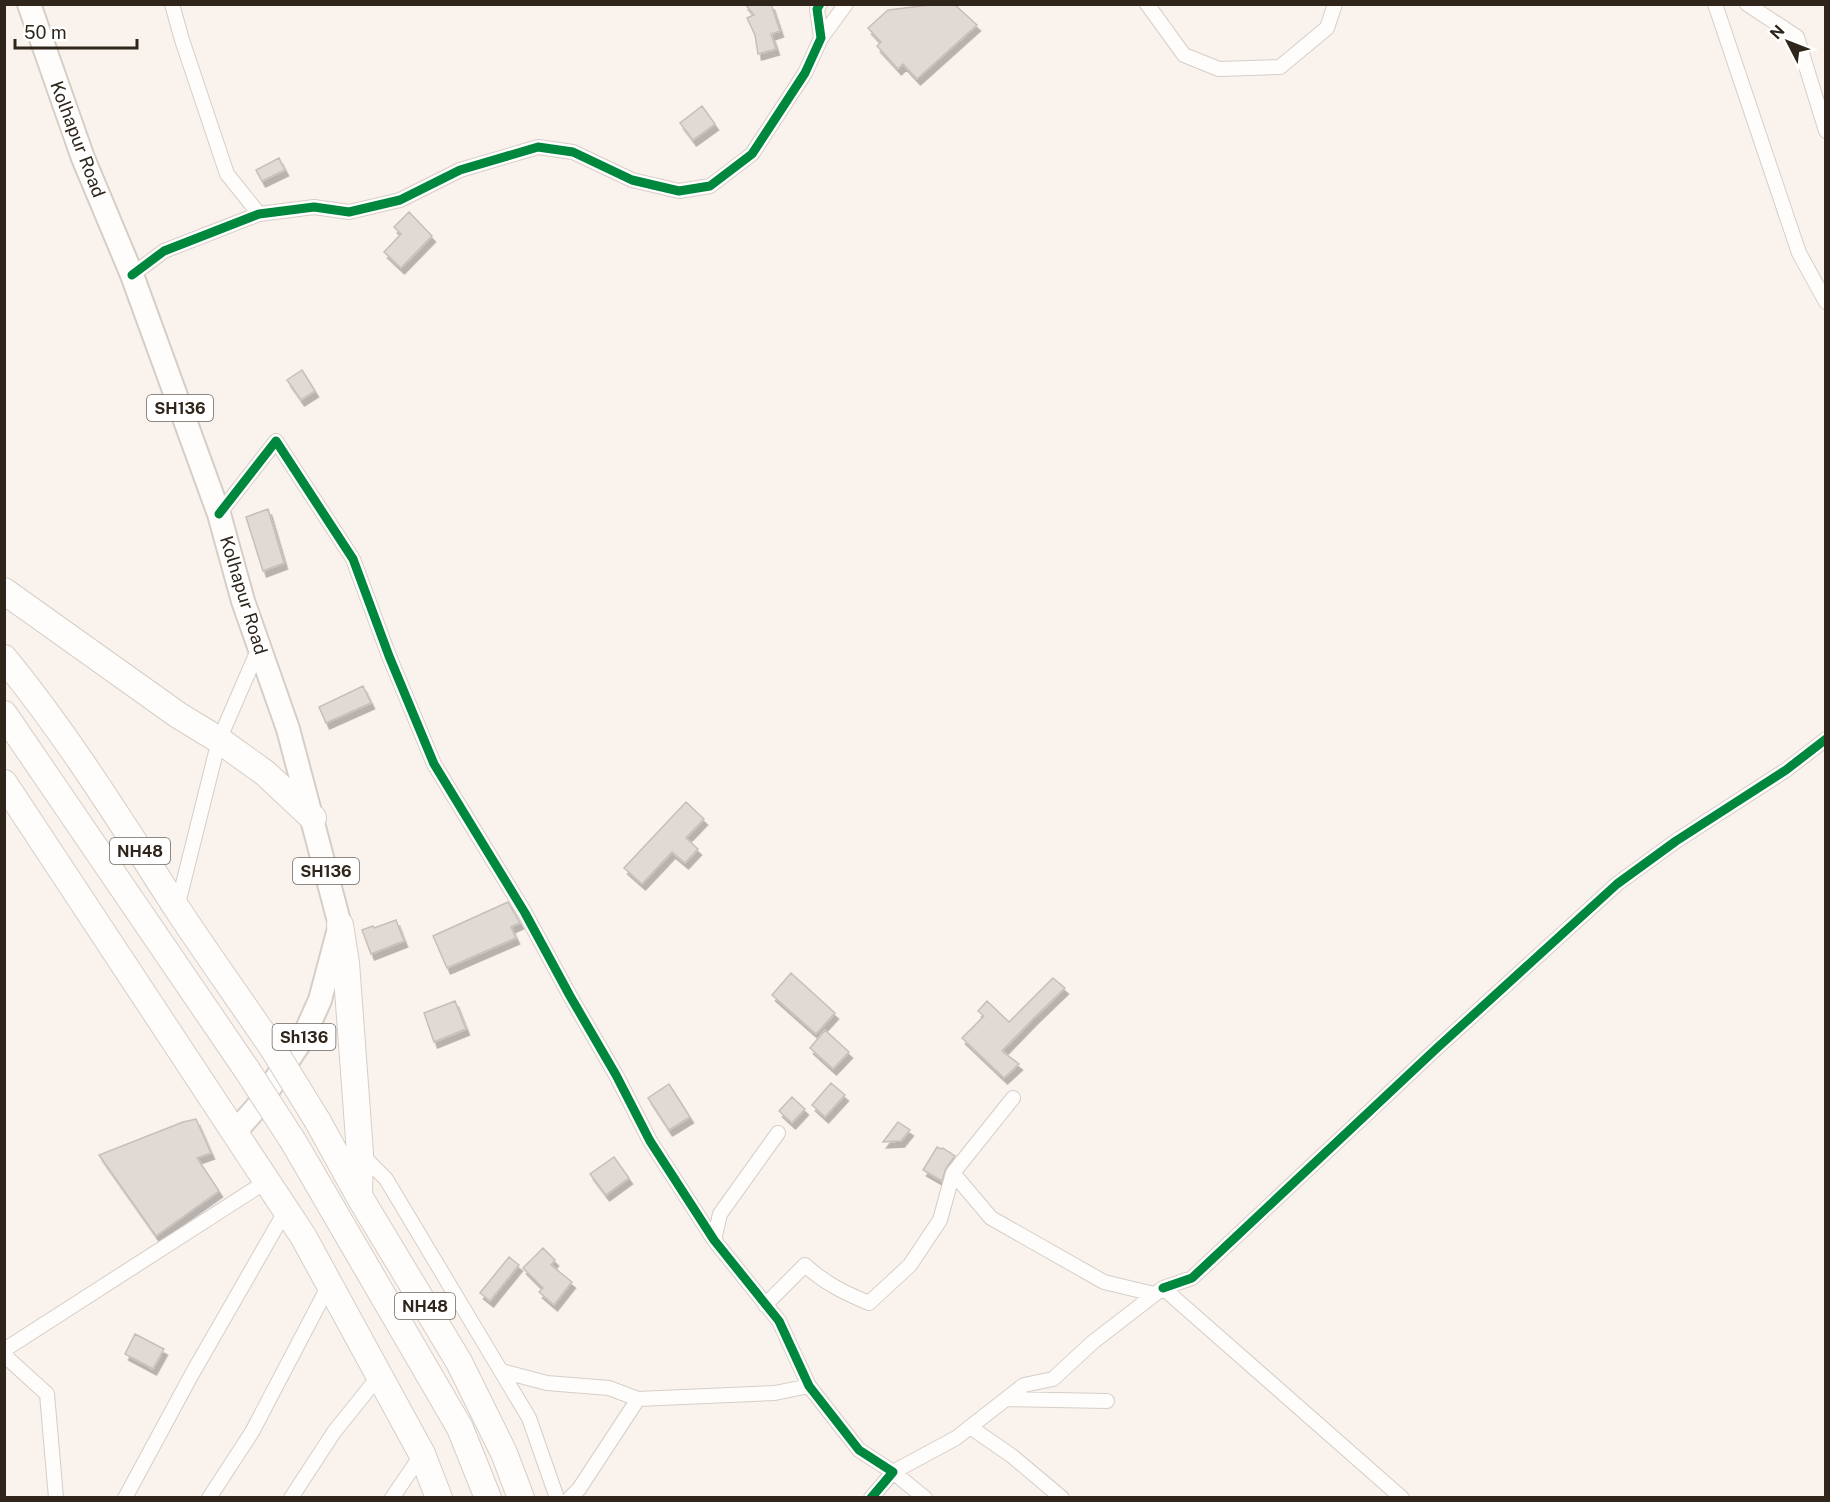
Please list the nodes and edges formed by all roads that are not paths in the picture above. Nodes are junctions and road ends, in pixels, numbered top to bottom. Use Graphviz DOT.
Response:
graph roads {
  1 [pos="29,4"];
  2 [pos="172,4"];
  3 [pos="846,4"];
  4 [pos="1146,4"];
  5 [pos="1335,4"];
  6 [pos="1715,4"];
  7 [pos="1747,4"];
  8 [pos="816,6"];
  9 [pos="821,38"];
  10 [pos="1826,131"];
  11 [pos="259,214"];
  12 [pos="132,275"];
  13 [pos="1826,302"];
  14 [pos="219,514"];
  15 [pos="4,591"];
  16 [pos="259,647"];
  17 [pos="4,658"];
  18 [pos="4,714"];
  19 [pos="1826,739"];
  20 [pos="219,740"];
  21 [pos="4,783"];
  22 [pos="313,818"];
  23 [pos="177,908"];
  24 [pos="340,925"];
  25 [pos="1013,1098"];
  26 [pos="235,1132"];
  27 [pos="778,1133"];
  28 [pos="360,1153"];
  29 [pos="953,1173"];
  30 [pos="267,1181"];
  31 [pos="359,1196"];
  32 [pos="286,1210"];
  33 [pos="714,1240"];
  34 [pos="329,1285"];
  35 [pos="1159,1291"];
  36 [pos="765,1305"];
  37 [pos="4,1350"];
  38 [pos="4,1355"];
  39 [pos="501,1371"];
  40 [pos="379,1376"];
  41 [pos="809,1386"];
  42 [pos="638,1399"];
  43 [pos="1006,1399"];
  44 [pos="1107,1401"];
  45 [pos="970,1427"];
  46 [pos="422,1454"];
  47 [pos="893,1472"];
  48 [pos="56,1497"];
  49 [pos="125,1497"];
  50 [pos="209,1497"];
  51 [pos="291,1497"];
  52 [pos="392,1497"];
  53 [pos="439,1497"];
  54 [pos="488,1497"];
  55 [pos="520,1497"];
  56 [pos="557,1497"];
  57 [pos="570,1497"];
  58 [pos="871,1497"];
  59 [pos="925,1497"];
  60 [pos="1062,1497"];
  61 [pos="1402,1497"];
  1 -- 12 [label="main road, Kolhapur Road / SH136"];
  2 -- 11 [label="street"];
  3 -- 9 [label="street"];
  4 -- 5 [label="street"];
  6 -- 13 [label="street"];
  7 -- 10 [label="street"];
  8 -- 9 [label="street"];
  9 -- 11 [label="street"];
  11 -- 12 [label="street"];
  12 -- 14 [label="main road, Kolhapur Road / SH136"];
  14 -- 16 [label="main road, Kolhapur Road / SH136"];
  14 -- 33 [label="street"];
  15 -- 20 [label="highway"];
  16 -- 20 [label="street"];
  16 -- 22 [label="main road, Kolhapur Road / SH136"];
  17 -- 23 [label="highway, NH48"];
  18 -- 54 [label="highway, NH48, bridge"];
  19 -- 35 [label="street"];
  20 -- 22 [label="highway"];
  20 -- 23 [label="street"];
  21 -- 26 [label="highway"];
  22 -- 24 [label="main road, SH136"];
  23 -- 31 [label="highway, NH48, bridge"];
  24 -- 26 [label="main road, Sh136"];
  24 -- 28 [label="highway"];
  25 -- 29 [label="street"];
  26 -- 30 [label="highway"];
  27 -- 33 [label="street"];
  28 -- 31 [label="highway"];
  28 -- 39 [label="street"];
  29 -- 35 [label="street"];
  29 -- 36 [label="street"];
  30 -- 32 [label="highway"];
  30 -- 37 [label="street"];
  31 -- 55 [label="highway, NH48"];
  32 -- 34 [label="highway"];
  32 -- 49 [label="street"];
  33 -- 36 [label="street"];
  34 -- 40 [label="highway"];
  34 -- 50 [label="street"];
  35 -- 43 [label="street"];
  35 -- 61 [label="street"];
  36 -- 41 [label="street"];
  38 -- 48 [label="street"];
  39 -- 42 [label="street"];
  39 -- 56 [label="street"];
  40 -- 46 [label="highway"];
  40 -- 51 [label="street"];
  41 -- 42 [label="street"];
  41 -- 47 [label="street"];
  42 -- 57 [label="street"];
  43 -- 44 [label="street"];
  43 -- 45 [label="street"];
  45 -- 47 [label="street"];
  45 -- 60 [label="street"];
  46 -- 52 [label="street"];
  46 -- 53 [label="highway"];
  47 -- 58 [label="street"];
  47 -- 59 [label="street"];
}
